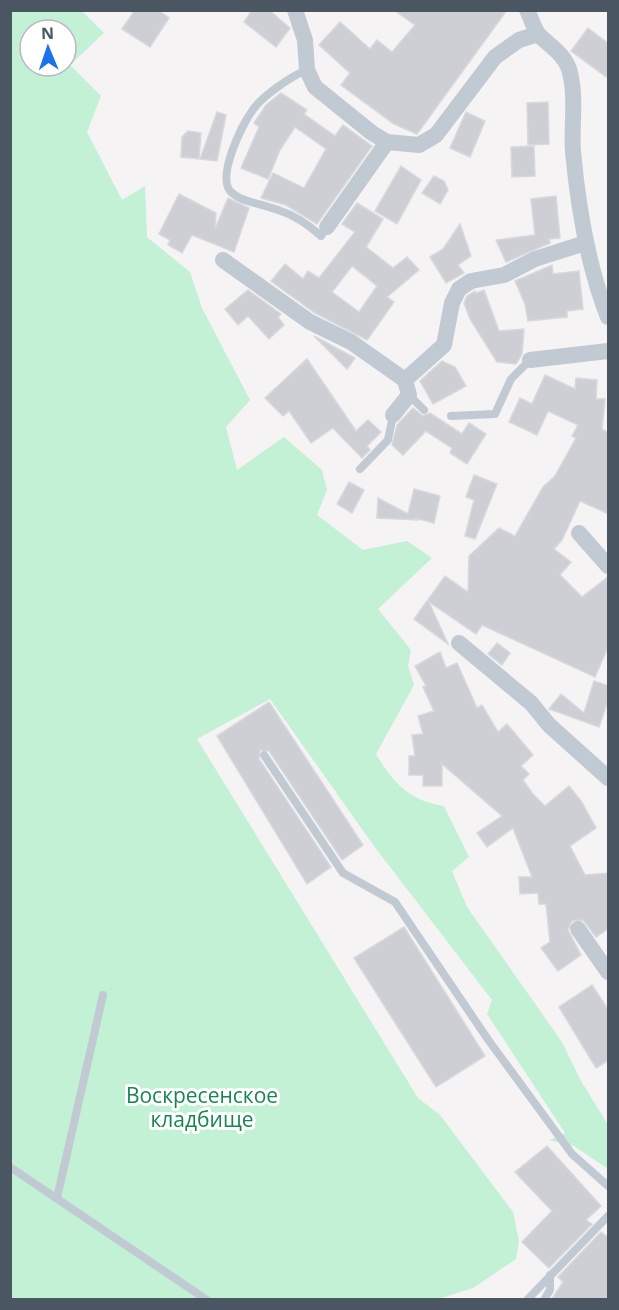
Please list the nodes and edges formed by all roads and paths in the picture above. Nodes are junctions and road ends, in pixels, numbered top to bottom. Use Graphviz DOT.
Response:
graph roads {
  1 [pos="295,10"];
  2 [pos="527,10"];
  3 [pos="538,34"];
  4 [pos="307,70"];
  5 [pos="387,142"];
  6 [pos="327,227"];
  7 [pos="585,243"];
  8 [pos="223,260"];
  9 [pos="609,317"];
  10 [pos="609,351"];
  11 [pos="530,360"];
  12 [pos="407,388"];
  13 [pos="424,410"];
  14 [pos="393,416"];
  15 [pos="451,416"];
  16 [pos="360,469"];
  17 [pos="579,533"];
  18 [pos="609,566"];
  19 [pos="459,643"];
  20 [pos="264,754"];
  21 [pos="609,778"];
  22 [pos="578,929"];
  23 [pos="609,972"];
  24 [pos="103,995"];
  25 [pos="10,1167"];
  26 [pos="609,1186"];
  27 [pos="57,1198"];
  28 [pos="608,1218"];
  29 [pos="550,1275"];
  30 [pos="207,1299"];
  31 [pos="526,1299"];
  32 [pos="544,1299"];
  1 -- 4 [label="street"];
  2 -- 3 [label="street"];
  3 -- 5 [label="street"];
  3 -- 7 [label="street"];
  4 -- 5 [label="street"];
  4 -- 6 [label="lane"];
  5 -- 6 [label="street"];
  7 -- 9 [label="street"];
  7 -- 12 [label="street"];
  8 -- 12 [label="street"];
  10 -- 11 [label="street"];
  11 -- 15 [label="lane"];
  12 -- 13 [label="lane"];
  12 -- 14 [label="street"];
  14 -- 16 [label="lane"];
  17 -- 18 [label="street"];
  19 -- 21 [label="street"];
  20 -- 26 [label="lane"];
  22 -- 23 [label="street"];
  24 -- 27 [label="lane"];
  25 -- 27 [label="lane"];
  27 -- 30 [label="lane"];
  28 -- 29 [label="lane"];
  29 -- 31 [label="lane"];
  29 -- 32 [label="lane"];
}
